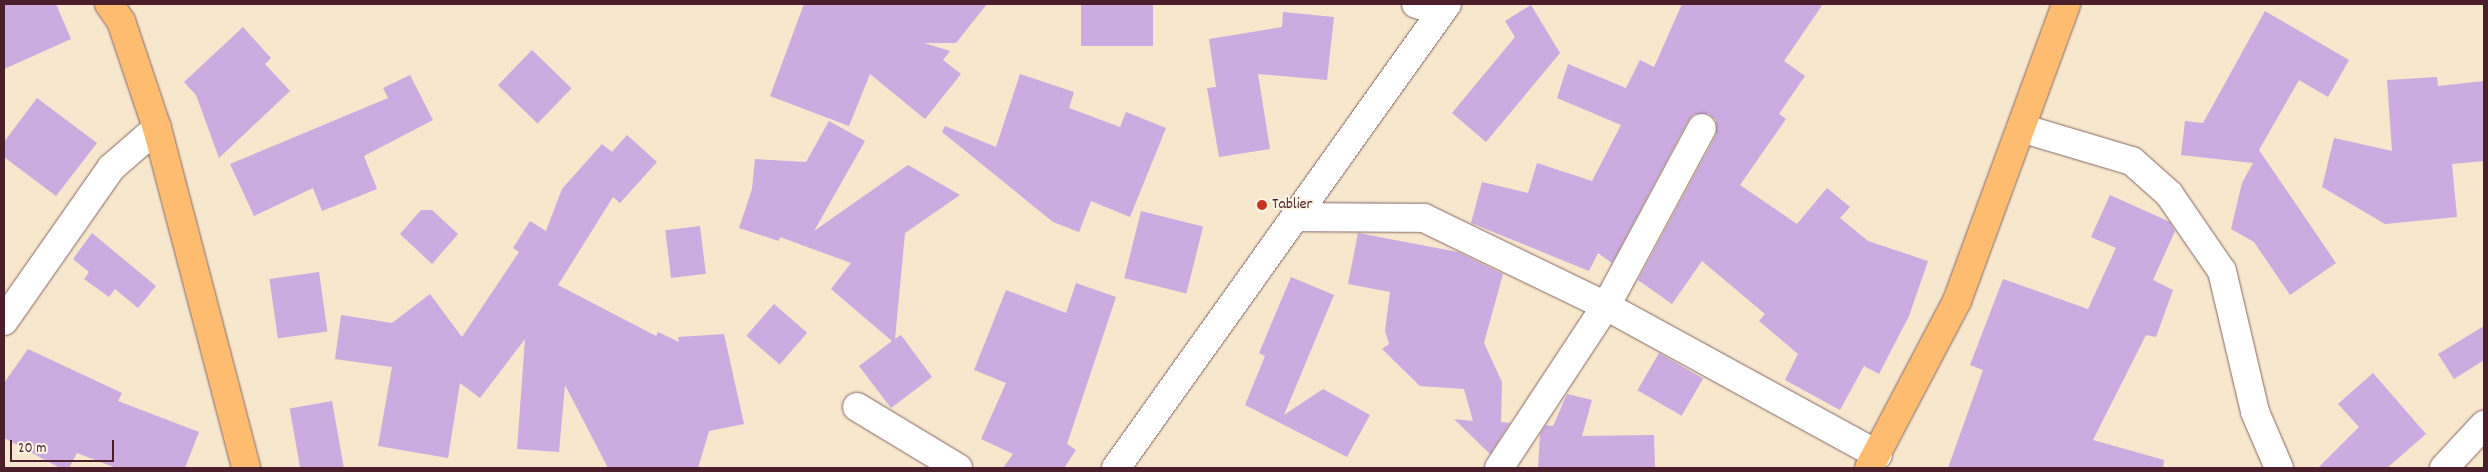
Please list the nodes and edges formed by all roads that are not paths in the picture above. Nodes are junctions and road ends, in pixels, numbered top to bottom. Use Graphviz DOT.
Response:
graph roads {
  1 [pos="109,4"];
  2 [pos="2066,4"];
  3 [pos="1435,6"];
  4 [pos="157,128"];
  5 [pos="1702,128"];
  6 [pos="2021,128"];
  7 [pos="1295,217"];
  8 [pos="1606,306"];
  9 [pos="4,321"];
  10 [pos="856,407"];
  11 [pos="2484,425"];
  12 [pos="1874,461"];
  13 [pos="246,468"];
  14 [pos="958,468"];
  15 [pos="1116,468"];
  16 [pos="1498,468"];
  17 [pos="2279,468"];
  18 [pos="2444,468"];
  1 -- 4 [label="highway"];
  2 -- 6 [label="highway"];
  3 -- 7 [label="street"];
  4 -- 9 [label="street"];
  4 -- 13 [label="highway"];
  5 -- 8 [label="street"];
  6 -- 12 [label="highway"];
  6 -- 17 [label="street"];
  7 -- 8 [label="street"];
  7 -- 15 [label="street"];
  8 -- 12 [label="street"];
  8 -- 16 [label="street"];
  10 -- 14 [label="street"];
  11 -- 18 [label="street"];
}
